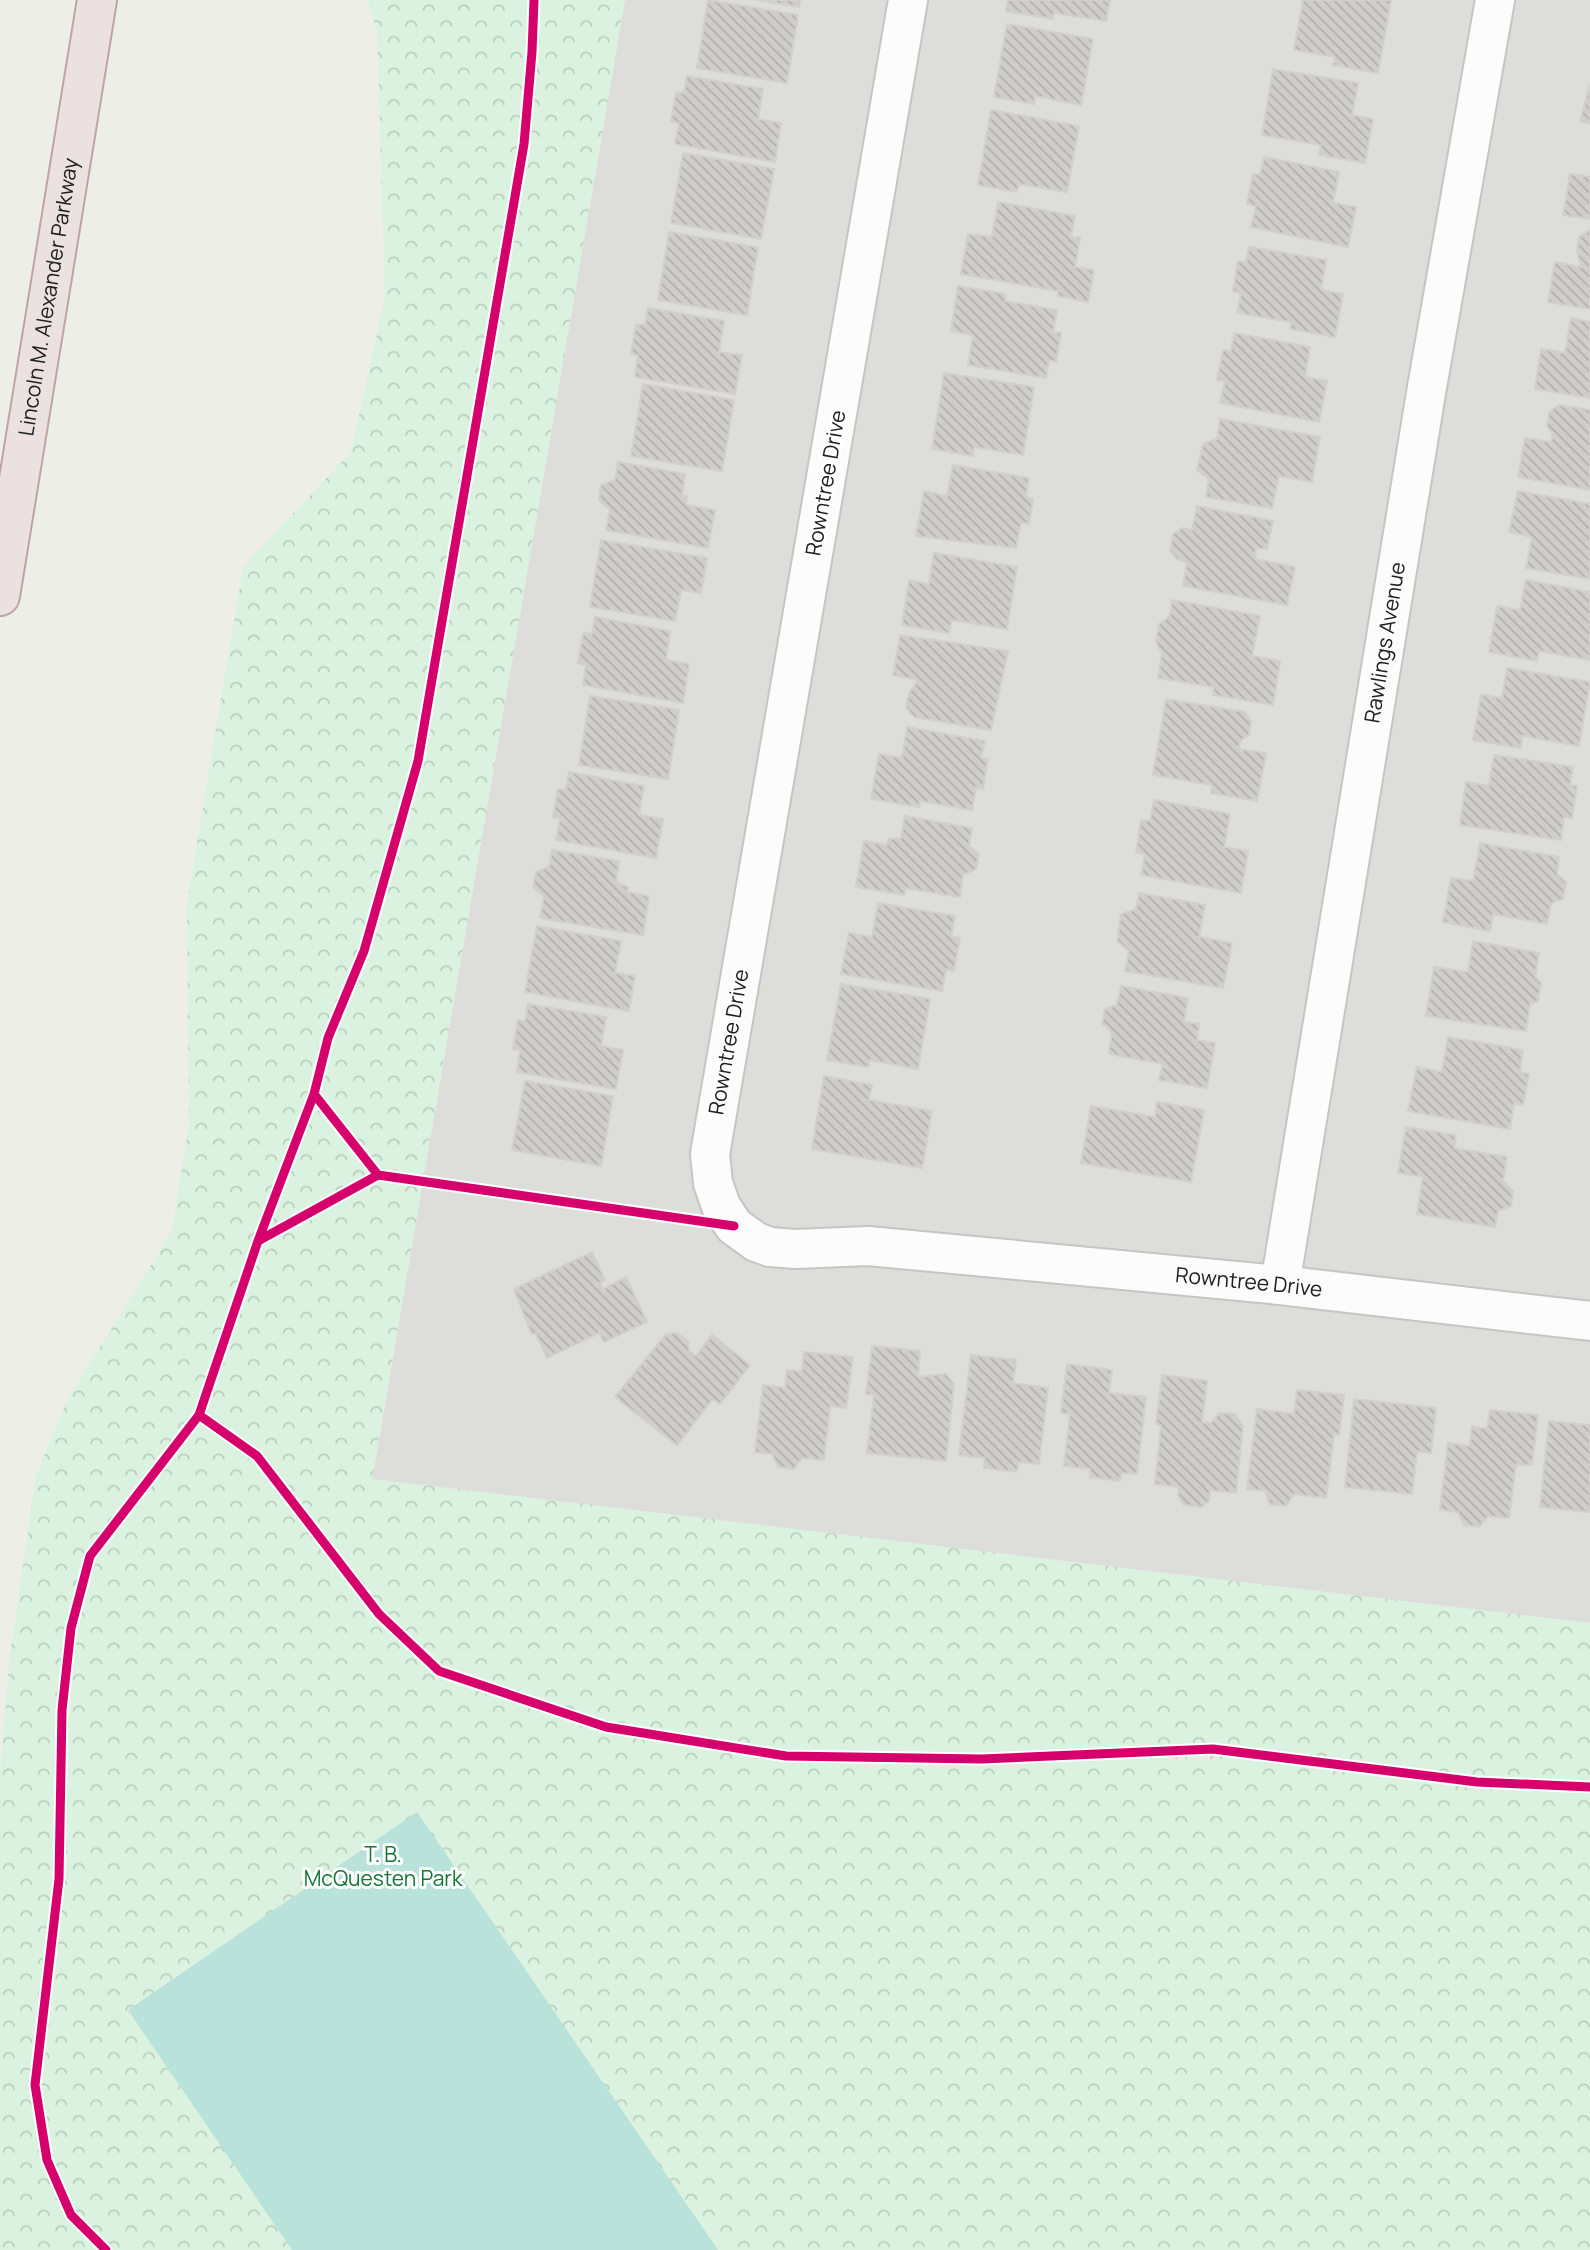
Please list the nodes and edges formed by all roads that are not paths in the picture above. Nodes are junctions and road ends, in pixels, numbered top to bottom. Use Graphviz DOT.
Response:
graph roads {
  1 [pos="97,0"];
  2 [pos="908,0"];
  3 [pos="1495,0"];
  4 [pos="0,596"];
  5 [pos="1280,1285"];
  6 [pos="1590,1321"];
  1 -- 4 [label="highway, Lincoln M. Alexander Parkway"];
  2 -- 5 [label="street, Rowntree Drive"];
  3 -- 5 [label="street, Rawlings Avenue"];
  5 -- 6 [label="street, Rowntree Drive"];
}
